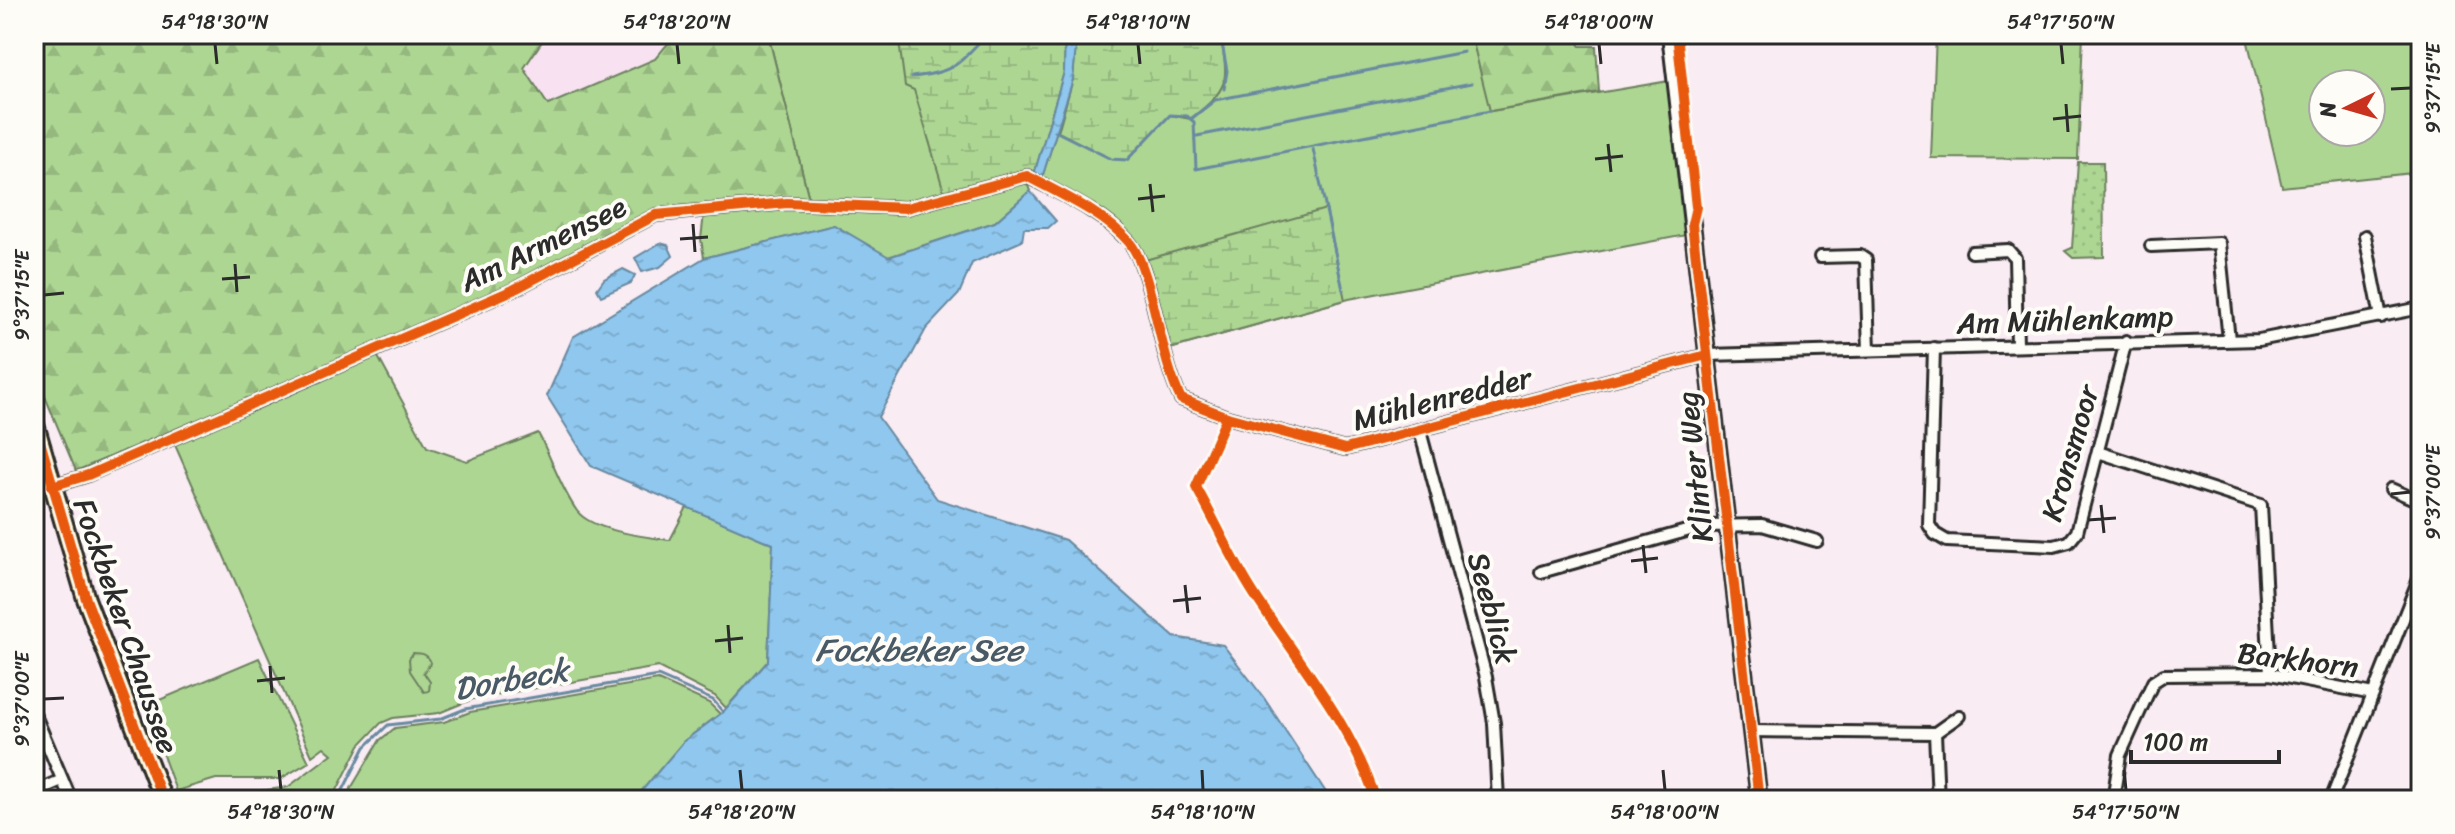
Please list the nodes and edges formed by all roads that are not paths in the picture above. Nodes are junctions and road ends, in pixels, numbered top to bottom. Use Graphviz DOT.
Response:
graph roads {
  1 [pos="1670,34"];
  2 [pos="2365,236"];
  3 [pos="2151,246"];
  4 [pos="1972,252"];
  5 [pos="1820,257"];
  6 [pos="2421,308"];
  7 [pos="2381,317"];
  8 [pos="2229,340"];
  9 [pos="2126,341"];
  10 [pos="2017,345"];
  11 [pos="1934,348"];
  12 [pos="1869,350"];
  13 [pos="1707,355"];
  14 [pos="1190,405"];
  15 [pos="34,421"];
  16 [pos="1420,431"];
  17 [pos="2098,452"];
  18 [pos="52,486"];
  19 [pos="2391,489"];
  20 [pos="2421,502"];
  21 [pos="1724,526"];
  22 [pos="1817,541"];
  23 [pos="1541,572"];
  24 [pos="2421,574"];
  25 [pos="2270,674"];
  26 [pos="2373,694"];
  27 [pos="34,713"];
  28 [pos="1959,716"];
  29 [pos="1750,731"];
  30 [pos="1935,733"];
  31 [pos="62,780"];
  32 [pos="34,792"];
  33 [pos="71,800"];
  34 [pos="163,800"];
  35 [pos="1498,800"];
  36 [pos="1759,800"];
  37 [pos="1938,800"];
  38 [pos="2113,800"];
  39 [pos="2331,800"];
  1 -- 13 [label="street, Klinter Weg"];
  2 -- 7 [label="street"];
  3 -- 8 [label="street"];
  4 -- 10 [label="street"];
  5 -- 12 [label="street"];
  6 -- 7 [label="street, Am Mühlenkamp"];
  7 -- 8 [label="street, Am Mühlenkamp"];
  8 -- 9 [label="street, Am Mühlenkamp"];
  9 -- 10 [label="street, Am Mühlenkamp"];
  9 -- 17 [label="street, Kronsmoor"];
  10 -- 11 [label="street, Am Mühlenkamp"];
  11 -- 12 [label="street, Am Mühlenkamp"];
  11 -- 17 [label="street, Kronsmoor"];
  12 -- 13 [label="street, Am Mühlenkamp"];
  13 -- 16 [label="street, Mühlenredder"];
  13 -- 21 [label="street, Klinter Weg"];
  14 -- 16 [label="street, Mühlenredder"];
  14 -- 18 [label="street, Am Armensee"];
  15 -- 18 [label="main road, Fockbeker Chaussee"];
  16 -- 35 [label="street, Seeblick"];
  17 -- 25 [label="street"];
  18 -- 34 [label="main road, Fockbeker Chaussee"];
  19 -- 20 [label="street"];
  21 -- 22 [label="street"];
  21 -- 23 [label="street, Klinter Weg"];
  21 -- 29 [label="street, Klinter Weg"];
  24 -- 26 [label="street"];
  25 -- 26 [label="street, Barkhorn"];
  25 -- 38 [label="street, Barkhorn"];
  26 -- 39 [label="street"];
  27 -- 31 [label="street"];
  28 -- 30 [label="street"];
  29 -- 30 [label="street"];
  29 -- 36 [label="street, Klinter Weg"];
  30 -- 37 [label="street"];
  31 -- 32 [label="street"];
  31 -- 33 [label="street"];
}
